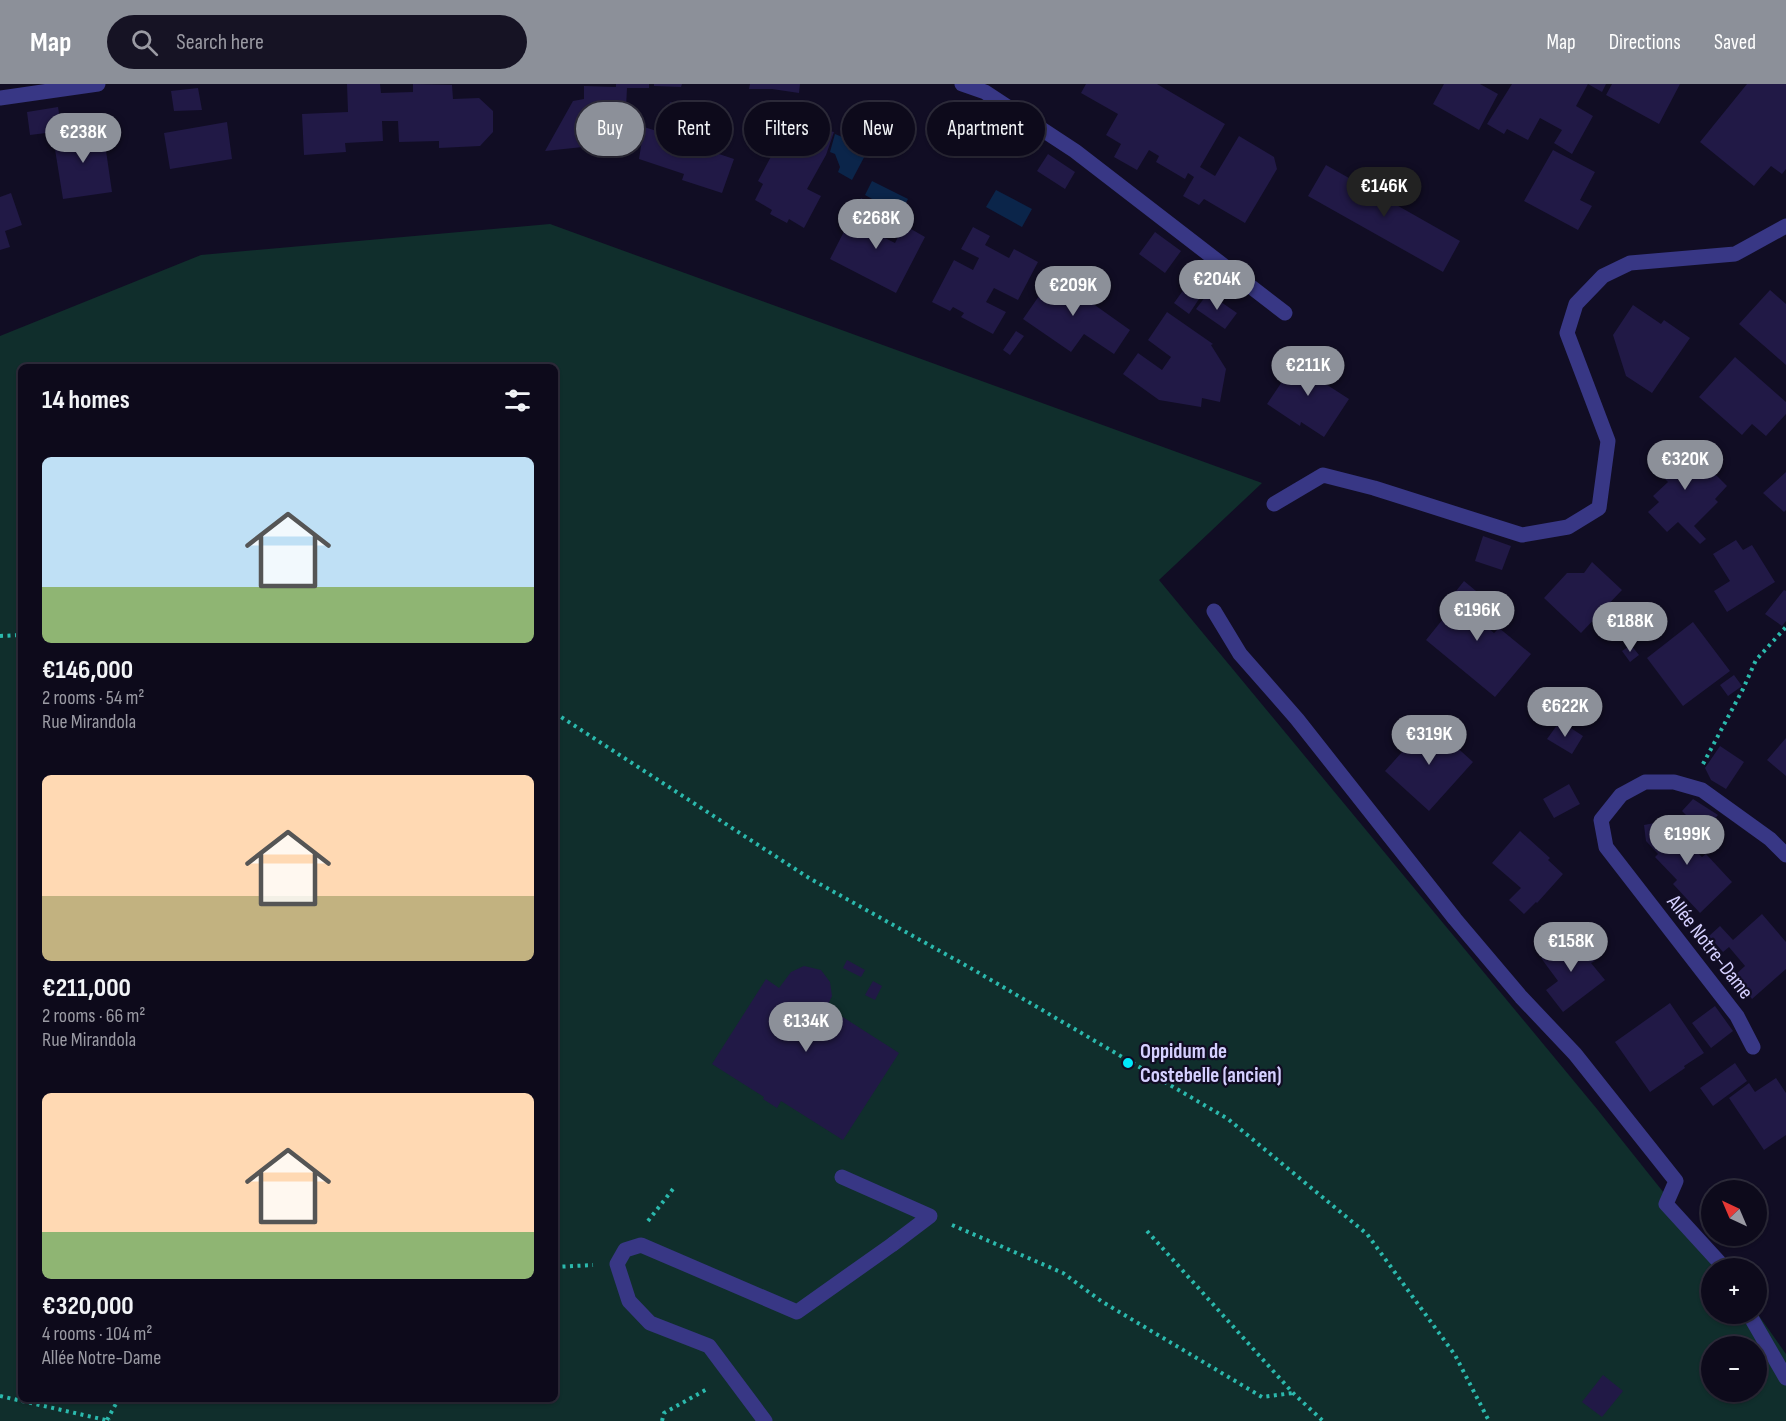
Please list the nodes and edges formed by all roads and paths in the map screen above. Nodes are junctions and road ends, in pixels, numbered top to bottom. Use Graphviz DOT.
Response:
graph roads {
  1 [pos="98,84"];
  2 [pos="962,84"];
  3 [pos="0,98"];
  4 [pos="1786,226"];
  5 [pos="1285,313"];
  6 [pos="1274,504"];
  7 [pos="1214,611"];
  8 [pos="1786,627"];
  9 [pos="18,635"];
  10 [pos="0,636"];
  11 [pos="558,714"];
  12 [pos="1689,785"];
  13 [pos="1786,855"];
  14 [pos="1753,1047"];
  15 [pos="842,1177"];
  16 [pos="930,1216"];
  17 [pos="1147,1231"];
  18 [pos="1713,1258"];
  19 [pos="617,1264"];
  20 [pos="558,1267"];
  21 [pos="1755,1324"];
  22 [pos="1786,1378"];
  23 [pos="715,1385"];
  24 [pos="1293,1393"];
  25 [pos="0,1396"];
  26 [pos="18,1400"];
  27 [pos="26,1402"];
  28 [pos="117,1402"];
  29 [pos="108,1421"];
  30 [pos="662,1421"];
  31 [pos="765,1421"];
  32 [pos="1323,1421"];
  33 [pos="1489,1421"];
  1 -- 3 [label="street"];
  2 -- 5 [label="street"];
  4 -- 6 [label="street"];
  7 -- 18 [label="street"];
  8 -- 12 [label="path"];
  9 -- 10 [label="path"];
  11 -- 33 [label="path"];
  12 -- 13 [label="street, Allée Notre-Dame"];
  12 -- 14 [label="street, Allée Notre-Dame"];
  15 -- 16 [label="street"];
  16 -- 19 [label="street"];
  16 -- 24 [label="path"];
  17 -- 24 [label="path"];
  19 -- 20 [label="path"];
  19 -- 31 [label="street"];
  21 -- 22 [label="street"];
  23 -- 30 [label="path"];
  24 -- 32 [label="path"];
  25 -- 26 [label="path"];
  27 -- 29 [label="path"];
  28 -- 29 [label="path"];
}
